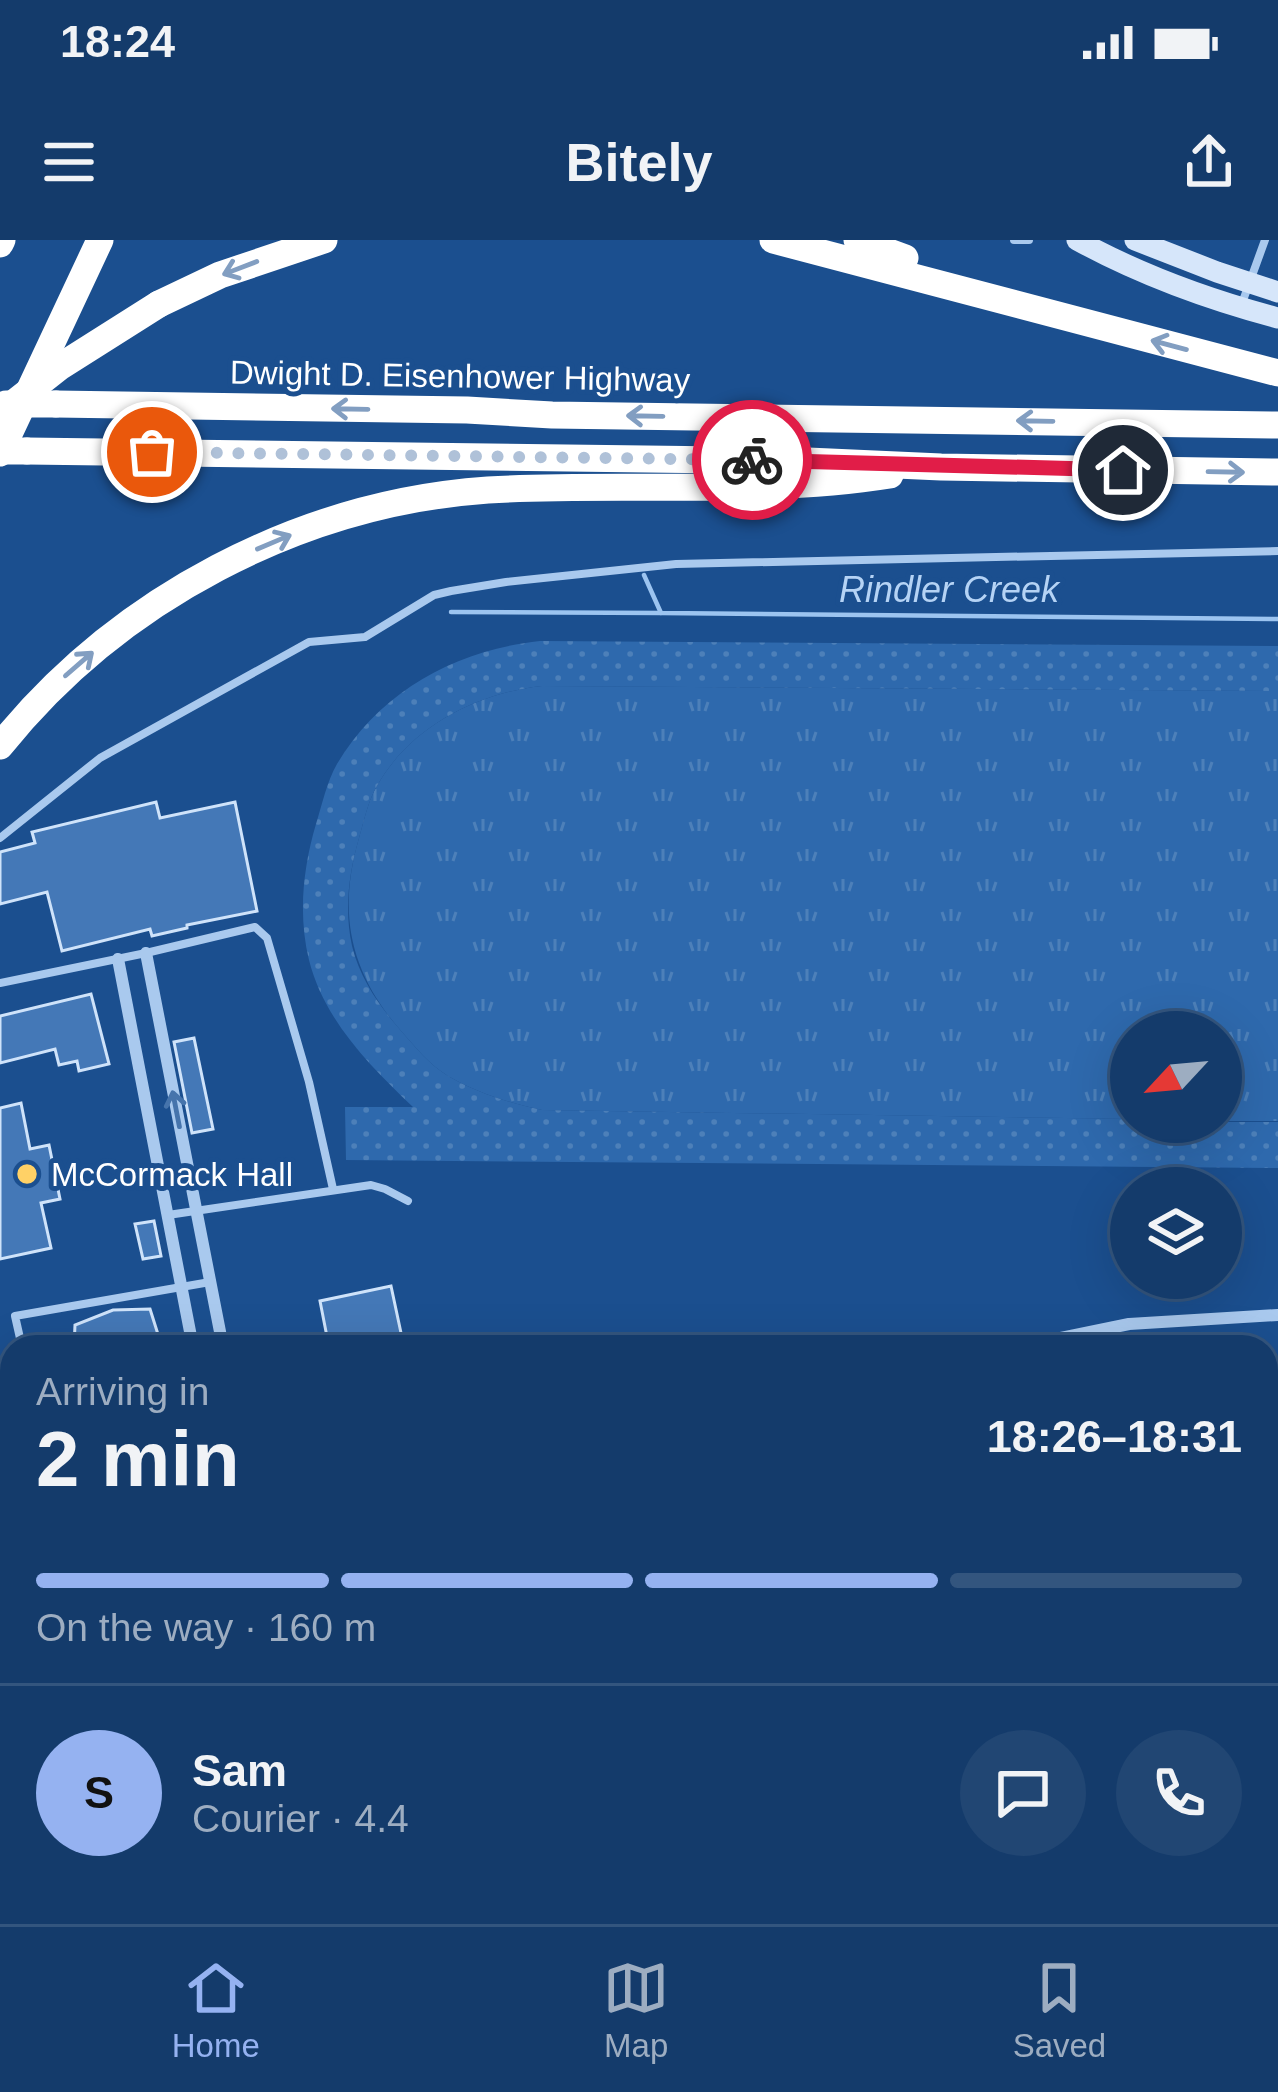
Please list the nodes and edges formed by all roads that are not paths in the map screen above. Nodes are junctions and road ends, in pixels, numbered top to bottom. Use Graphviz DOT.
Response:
graph roads {
  1 [pos="100,240"];
  2 [pos="324,240"];
  3 [pos="773,240"];
  4 [pos="857,240"];
  5 [pos="1014,240"];
  6 [pos="1029,240"];
  7 [pos="1077,240"];
  8 [pos="1135,240"];
  9 [pos="1264,240"];
  10 [pos="1249,283"];
  11 [pos="1278,292"];
  12 [pos="1240,307"];
  13 [pos="1060,315"];
  14 [pos="1278,318"];
  15 [pos="1278,373"];
  16 [pos="0,404"];
  17 [pos="0,414"];
  18 [pos="1278,425"];
  19 [pos="9,452"];
  20 [pos="941,467"];
  21 [pos="1278,472"];
  22 [pos="1278,551"];
  23 [pos="0,746"];
  24 [pos="0,838"];
  25 [pos="146,953"];
  26 [pos="118,959"];
  27 [pos="0,983"];
  28 [pos="333,1189"];
  29 [pos="408,1201"];
  30 [pos="196,1210"];
  31 [pos="168,1215"];
  32 [pos="210,1282"];
  33 [pos="182,1287"];
  34 [pos="15,1316"];
  35 [pos="1278,1316"];
  36 [pos="0,1321"];
  37 [pos="19,1335"];
  38 [pos="192,1335"];
  39 [pos="221,1335"];
  40 [pos="1075,1335"];
  1 -- 19 [label="highway"];
  2 -- 17 [label="highway, one-way, bridge"];
  3 -- 13 [label="highway"];
  4 -- 13 [label="highway"];
  5 -- 6 [label="lane"];
  7 -- 12 [label="main road"];
  8 -- 10 [label="main road"];
  9 -- 10 [label="lane"];
  10 -- 11 [label="main road"];
  10 -- 12 [label="lane"];
  12 -- 14 [label="main road"];
  15 -- 13 [label="highway, one-way"];
  18 -- 16 [label="highway, Dwight D. Eisenhower Highway, one-way, bridge"];
  19 -- 20 [label="highway"];
  20 -- 21 [label="highway, one-way"];
  23 -- 20 [label="highway, one-way"];
  22 -- 24 [label="lane"];
  25 -- 26 [label="lane"];
  25 -- 28 [label="lane"];
  30 -- 25 [label="street, one-way"];
  26 -- 27 [label="lane"];
  26 -- 31 [label="street"];
  28 -- 29 [label="lane"];
  28 -- 30 [label="lane"];
  30 -- 31 [label="lane"];
  30 -- 32 [label="street"];
  31 -- 33 [label="street"];
  32 -- 33 [label="lane"];
  32 -- 39 [label="street"];
  33 -- 34 [label="lane"];
  33 -- 38 [label="street"];
  34 -- 36 [label="lane"];
  34 -- 37 [label="lane"];
  35 -- 40 [label="street"];
}
